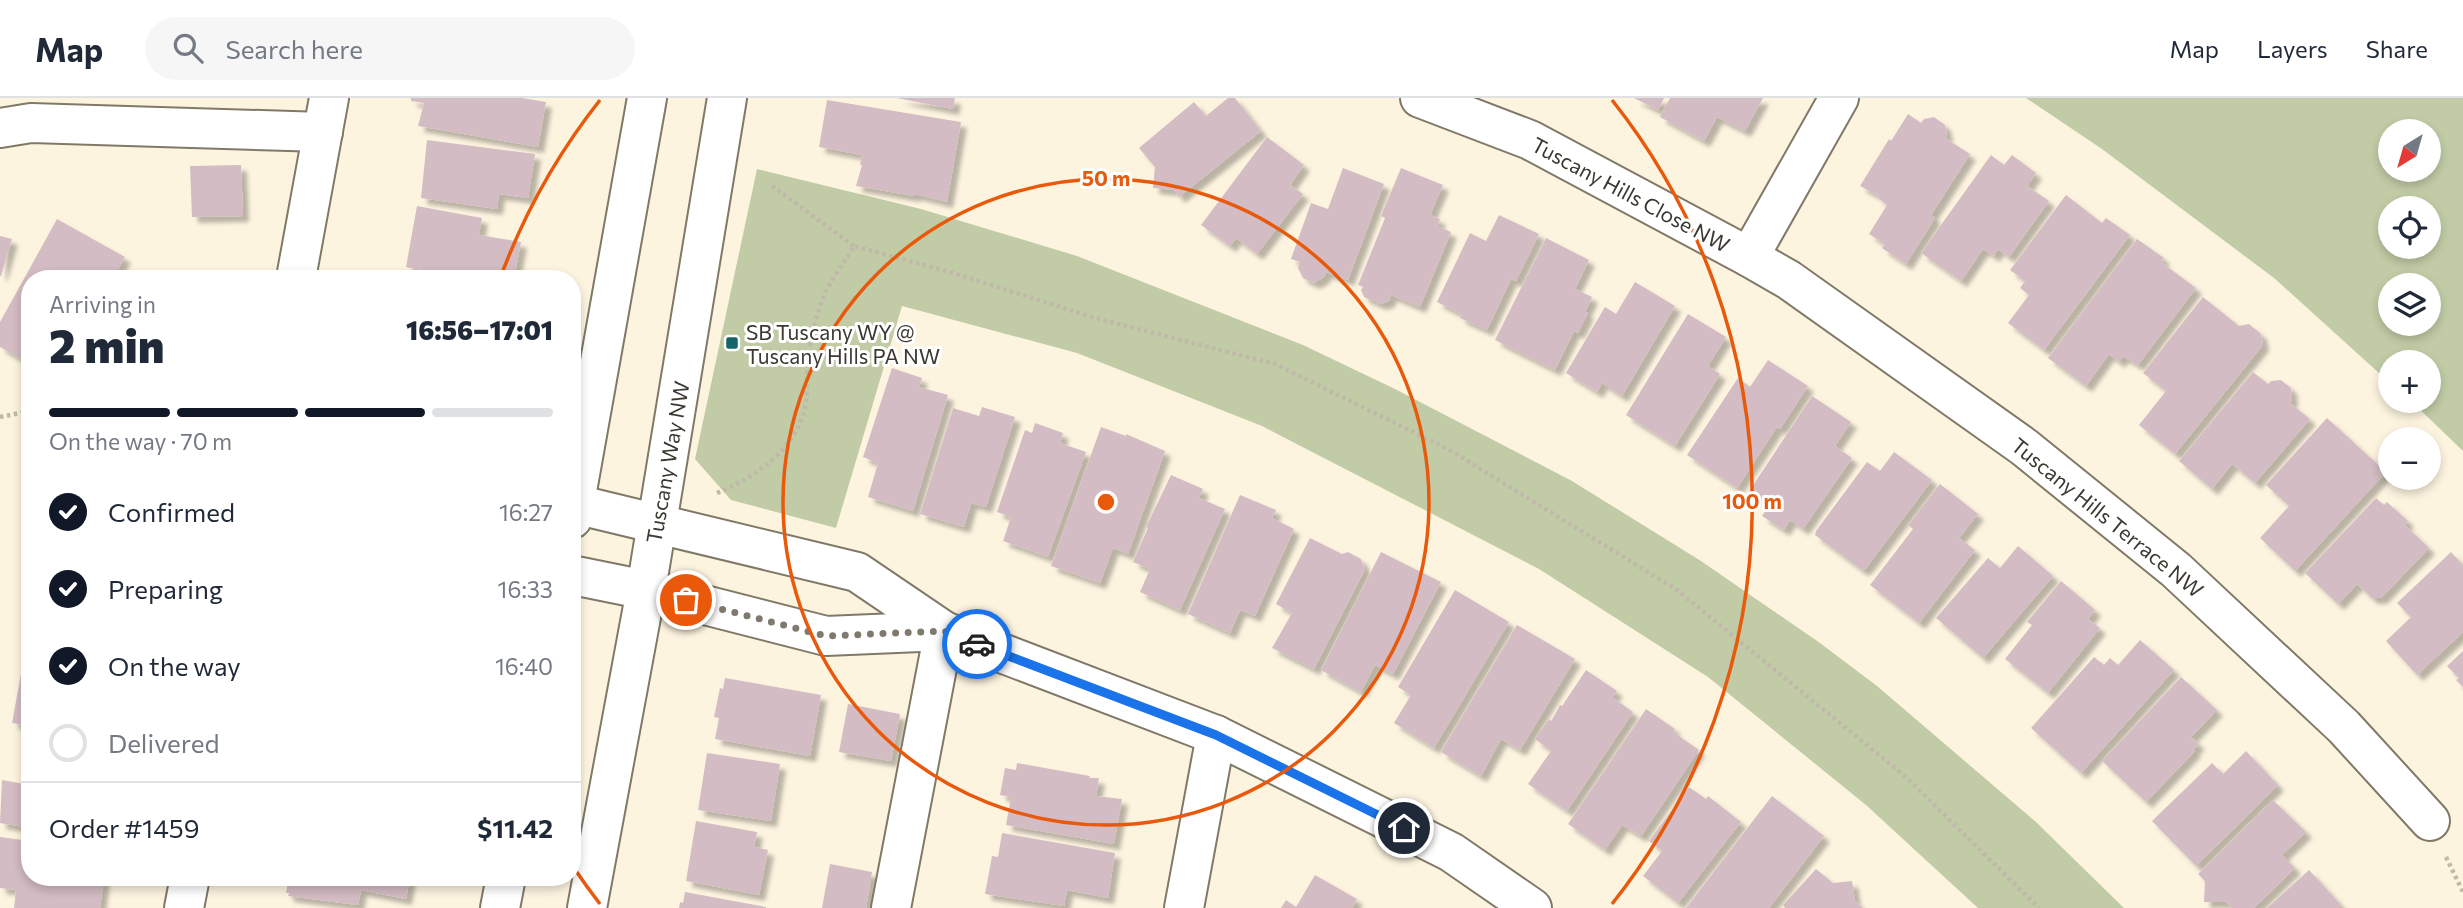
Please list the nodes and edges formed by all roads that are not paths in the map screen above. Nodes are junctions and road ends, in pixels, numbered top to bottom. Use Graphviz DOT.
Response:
graph roads {
  1 [pos="647,98"];
  2 [pos="727,98"];
  3 [pos="1420,98"];
  4 [pos="1839,98"];
  5 [pos="326,115"];
  6 [pos="0,128"];
  7 [pos="1749,257"];
  8 [pos="297,270"];
  9 [pos="581,471"];
  10 [pos="581,512"];
  11 [pos="657,525"];
  12 [pos="581,577"];
  13 [pos="646,590"];
  14 [pos="944,631"];
  15 [pos="1216,735"];
  16 [pos="2430,821"];
  17 [pos="188,886"];
  18 [pos="504,886"];
  19 [pos="184,908"];
  20 [pos="500,908"];
  21 [pos="587,908"];
  22 [pos="891,908"];
  23 [pos="1184,908"];
  24 [pos="1532,908"];
  1 -- 9 [label="street"];
  2 -- 11 [label="street, Tuscany Way NW"];
  3 -- 7 [label="street, Tuscany Hills Close NW"];
  4 -- 7 [label="street, Tuscany Hills Close NW"];
  5 -- 6 [label="street"];
  5 -- 8 [label="street"];
  7 -- 16 [label="street, Tuscany Hills Terrace NW"];
  10 -- 11 [label="street"];
  11 -- 13 [label="street, Tuscany Way NW"];
  11 -- 14 [label="street"];
  12 -- 13 [label="street"];
  13 -- 14 [label="street"];
  13 -- 21 [label="street, Tuscany Way NW"];
  14 -- 15 [label="street"];
  14 -- 22 [label="street"];
  15 -- 23 [label="street"];
  15 -- 24 [label="street"];
  17 -- 19 [label="street"];
  18 -- 20 [label="street"];
}
